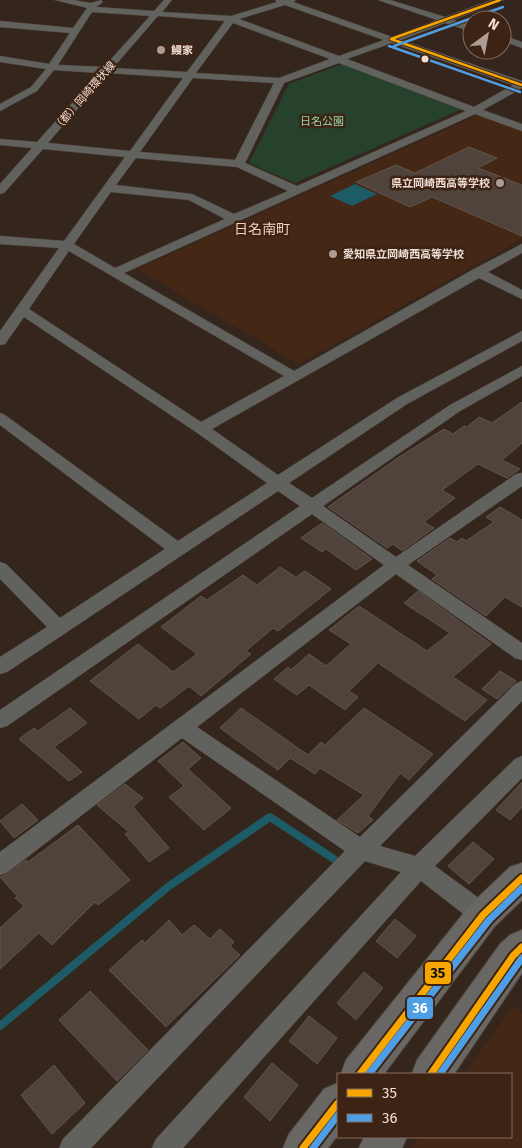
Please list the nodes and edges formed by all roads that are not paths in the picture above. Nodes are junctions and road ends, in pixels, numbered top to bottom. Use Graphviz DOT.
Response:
graph roads {
  1 [pos="59,0"];
  2 [pos="104,0"];
  3 [pos="168,0"];
  4 [pos="382,0"];
  5 [pos="500,0"];
  6 [pos="285,1"];
  7 [pos="91,8"];
  8 [pos="156,14"];
  9 [pos="231,19"];
  10 [pos="445,20"];
  11 [pos="0,24"];
  12 [pos="462,26"];
  13 [pos="76,31"];
  14 [pos="391,40"];
  15 [pos="0,59"];
  16 [pos="339,59"];
  17 [pos="52,67"];
  18 [pos="108,69"];
  19 [pos="190,75"];
  20 [pos="280,81"];
  21 [pos="522,84"];
  22 [pos="0,99"];
  23 [pos="12,101"];
  24 [pos="0,108"];
  25 [pos="476,110"];
  26 [pos="522,128"];
  27 [pos="0,142"];
  28 [pos="40,146"];
  29 [pos="132,154"];
  30 [pos="239,164"];
  31 [pos="108,188"];
  32 [pos="298,190"];
  33 [pos="0,191"];
  34 [pos="234,219"];
  35 [pos="0,240"];
  36 [pos="67,245"];
  37 [pos="522,248"];
  38 [pos="478,272"];
  39 [pos="114,273"];
  40 [pos="522,295"];
  41 [pos="22,310"];
  42 [pos="522,336"];
  43 [pos="0,341"];
  44 [pos="522,370"];
  45 [pos="293,376"];
  46 [pos="0,418"];
  47 [pos="201,429"];
  48 [pos="522,478"];
  49 [pos="278,484"];
  50 [pos="310,506"];
  51 [pos="178,550"];
  52 [pos="396,566"];
  53 [pos="0,568"];
  54 [pos="59,628"];
  55 [pos="522,653"];
  56 [pos="0,667"];
  57 [pos="522,688"];
  58 [pos="0,720"];
  59 [pos="183,728"];
  60 [pos="522,765"];
  61 [pos="361,850"];
  62 [pos="0,865"];
  63 [pos="418,867"];
  64 [pos="522,878"];
  65 [pos="483,915"];
  66 [pos="522,947"];
  67 [pos="361,1073"];
  68 [pos="432,1073"];
  69 [pos="337,1103"];
  70 [pos="72,1148"];
  71 [pos="165,1148"];
  72 [pos="303,1148"];
  1 -- 7 [label="street"];
  2 -- 7 [label="street"];
  3 -- 8 [label="street, （都）岡崎環状線"];
  4 -- 10 [label="street"];
  5 -- 10 [label="street"];
  6 -- 9 [label="street"];
  6 -- 14 [label="street"];
  7 -- 8 [label="street"];
  7 -- 13 [label="street"];
  8 -- 9 [label="street"];
  8 -- 18 [label="street, （都）岡崎環状線"];
  9 -- 16 [label="street"];
  9 -- 19 [label="street"];
  10 -- 12 [label="street"];
  10 -- 14 [label="street"];
  11 -- 13 [label="street"];
  13 -- 17 [label="street"];
  14 -- 16 [label="street"];
  14 -- 21 [label="street"];
  15 -- 17 [label="street"];
  16 -- 20 [label="street"];
  16 -- 25 [label="street"];
  17 -- 18 [label="street"];
  17 -- 23 [label="street"];
  18 -- 19 [label="street"];
  18 -- 28 [label="street, （都）岡崎環状線"];
  19 -- 20 [label="street"];
  19 -- 29 [label="street"];
  20 -- 30 [label="street"];
  21 -- 25 [label="street"];
  22 -- 23 [label="street"];
  23 -- 24 [label="street"];
  25 -- 26 [label="street"];
  25 -- 32 [label="street"];
  27 -- 28 [label="street"];
  28 -- 29 [label="street"];
  28 -- 33 [label="street, （都）岡崎環状線"];
  29 -- 30 [label="street"];
  29 -- 31 [label="street"];
  30 -- 32 [label="street"];
  31 -- 34 [label="street"];
  31 -- 36 [label="street"];
  32 -- 34 [label="street"];
  34 -- 39 [label="street"];
  35 -- 36 [label="street"];
  36 -- 39 [label="street"];
  36 -- 41 [label="street"];
  37 -- 38 [label="street"];
  38 -- 40 [label="street"];
  38 -- 45 [label="street"];
  39 -- 45 [label="street"];
  41 -- 43 [label="street"];
  41 -- 47 [label="street"];
  42 -- 49 [label="street"];
  44 -- 50 [label="street"];
  45 -- 47 [label="street"];
  46 -- 51 [label="street"];
  47 -- 49 [label="street"];
  48 -- 52 [label="street"];
  49 -- 50 [label="street"];
  49 -- 51 [label="street"];
  50 -- 52 [label="street"];
  50 -- 58 [label="street"];
  51 -- 54 [label="street"];
  52 -- 55 [label="street"];
  52 -- 59 [label="street"];
  53 -- 54 [label="street"];
  54 -- 56 [label="street"];
  57 -- 61 [label="street"];
  59 -- 61 [label="street"];
  59 -- 62 [label="street"];
  60 -- 63 [label="street"];
  61 -- 63 [label="street"];
  61 -- 70 [label="street"];
  63 -- 65 [label="street"];
  63 -- 71 [label="street"];
  64 -- 65 [label="highway"];
  65 -- 67 [label="highway"];
  66 -- 68 [label="highway"];
  69 -- 72 [label="highway"];
}
